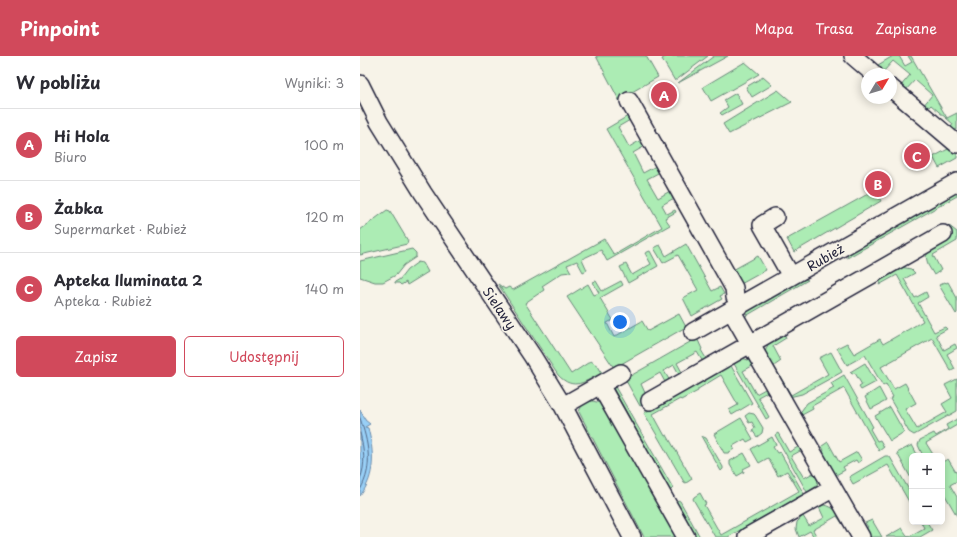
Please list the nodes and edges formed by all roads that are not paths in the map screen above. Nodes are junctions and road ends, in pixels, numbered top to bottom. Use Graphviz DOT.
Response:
graph roads {
  1 [pos="853,56"];
  2 [pos="867,68"];
  3 [pos="360,84"];
  4 [pos="897,93"];
  5 [pos="629,101"];
  6 [pos="957,144"];
  7 [pos="957,182"];
  8 [pos="775,217"];
  9 [pos="943,234"];
  10 [pos="791,276"];
  11 [pos="735,308"];
  12 [pos="693,332"];
  13 [pos="751,344"];
  14 [pos="622,373"];
  15 [pos="600,385"];
  16 [pos="650,401"];
  17 [pos="563,406"];
  18 [pos="832,489"];
  19 [pos="632,537"];
  20 [pos="686,537"];
  21 [pos="747,537"];
  22 [pos="861,537"];
  1 -- 2 [label="street"];
  3 -- 17 [label="street, Sielawy"];
  4 -- 6 [label="street"];
  5 -- 11 [label="street"];
  7 -- 10 [label="street, Rubież"];
  8 -- 10 [label="street"];
  9 -- 13 [label="street"];
  10 -- 11 [label="street, Rubież"];
  11 -- 12 [label="street, Rubież"];
  11 -- 13 [label="street"];
  13 -- 16 [label="street"];
  13 -- 18 [label="street"];
  14 -- 15 [label="street"];
  15 -- 17 [label="street"];
  15 -- 20 [label="street"];
  17 -- 19 [label="street, Sielawy"];
  18 -- 21 [label="street"];
  18 -- 22 [label="street"];
}
